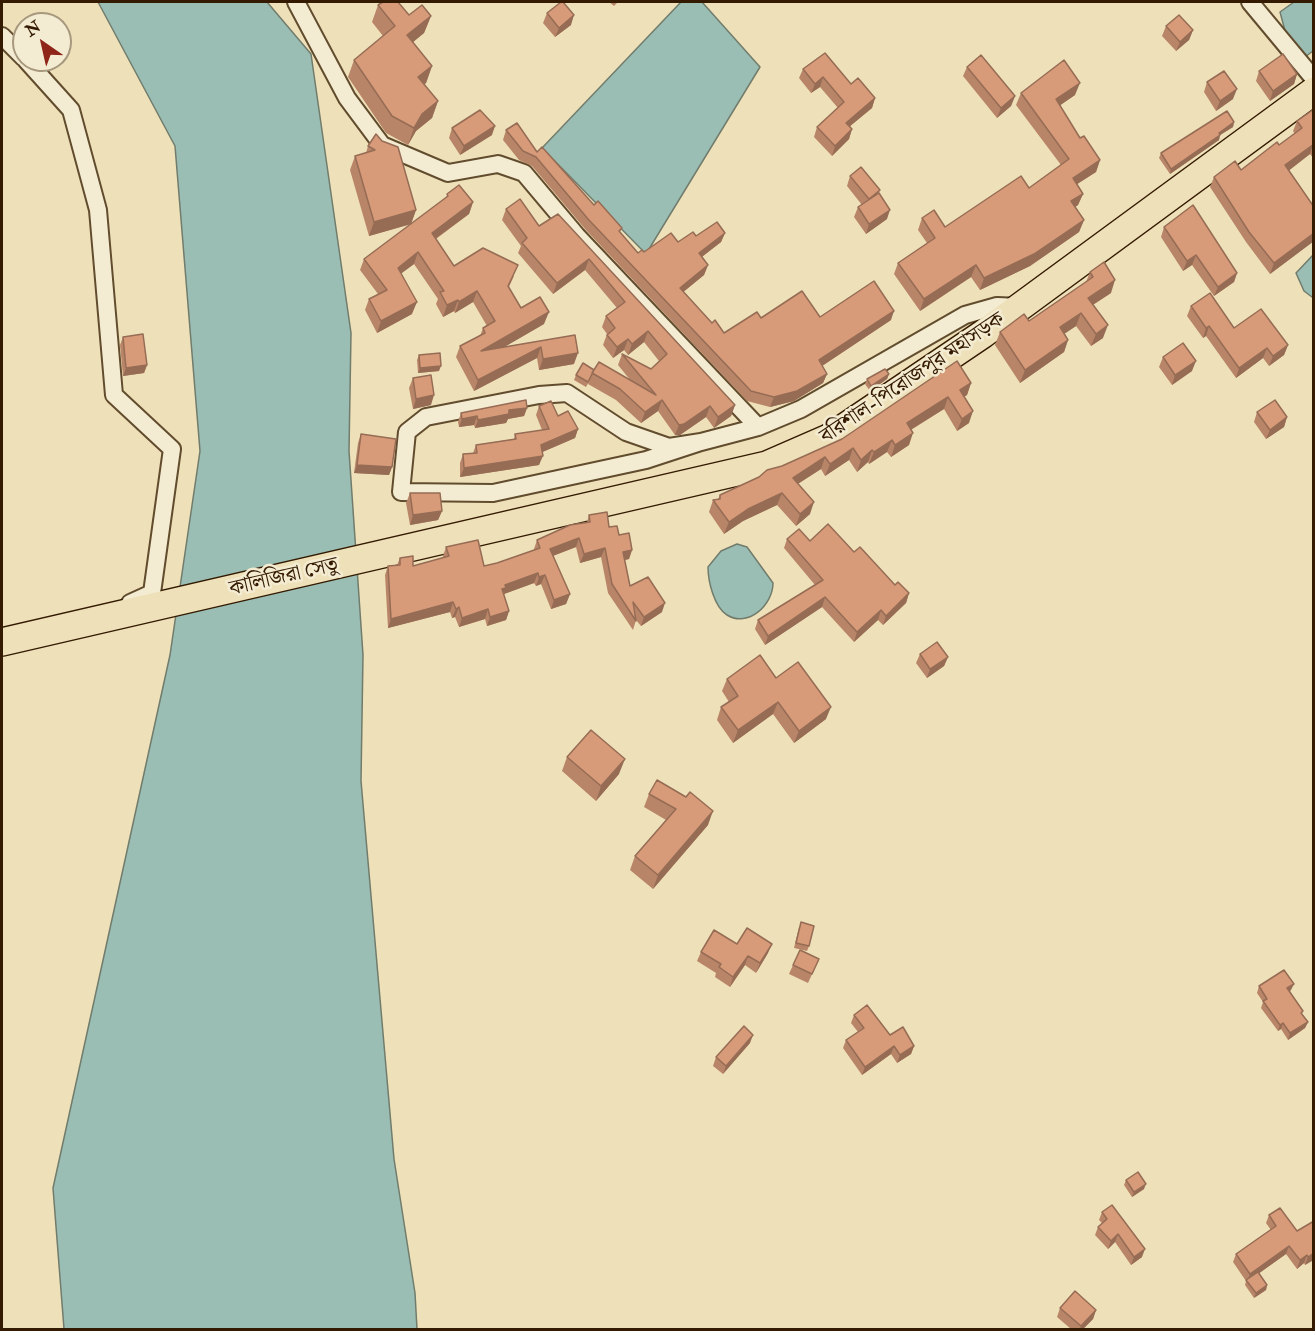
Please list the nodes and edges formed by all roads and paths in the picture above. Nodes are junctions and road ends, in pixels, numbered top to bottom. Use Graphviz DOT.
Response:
graph roads {
  1 [pos="296,2"];
  2 [pos="1250,2"];
  3 [pos="37,72"];
  4 [pos="1314,80"];
  5 [pos="1314,92"];
  6 [pos="1021,307"];
  7 [pos="758,427"];
  8 [pos="701,442"];
  9 [pos="453,539"];
  10 [pos="104,619"];
  11 [pos="2,642"];
  1 -- 7 [label="street"];
  2 -- 4 [label="street"];
  3 -- 10 [label="street"];
  5 -- 6 [label="highway, বরিশাল-পিরোজপুর মহাসড়ক"];
  6 -- 7 [label="street"];
  6 -- 9 [label="highway, বরিশাল-পিরোজপুর মহাসড়ক"];
  7 -- 8 [label="street"];
  8 -- 8 [label="street"];
  9 -- 10 [label="highway, কালিজিরা সেতু"];
  10 -- 11 [label="highway"];
}
